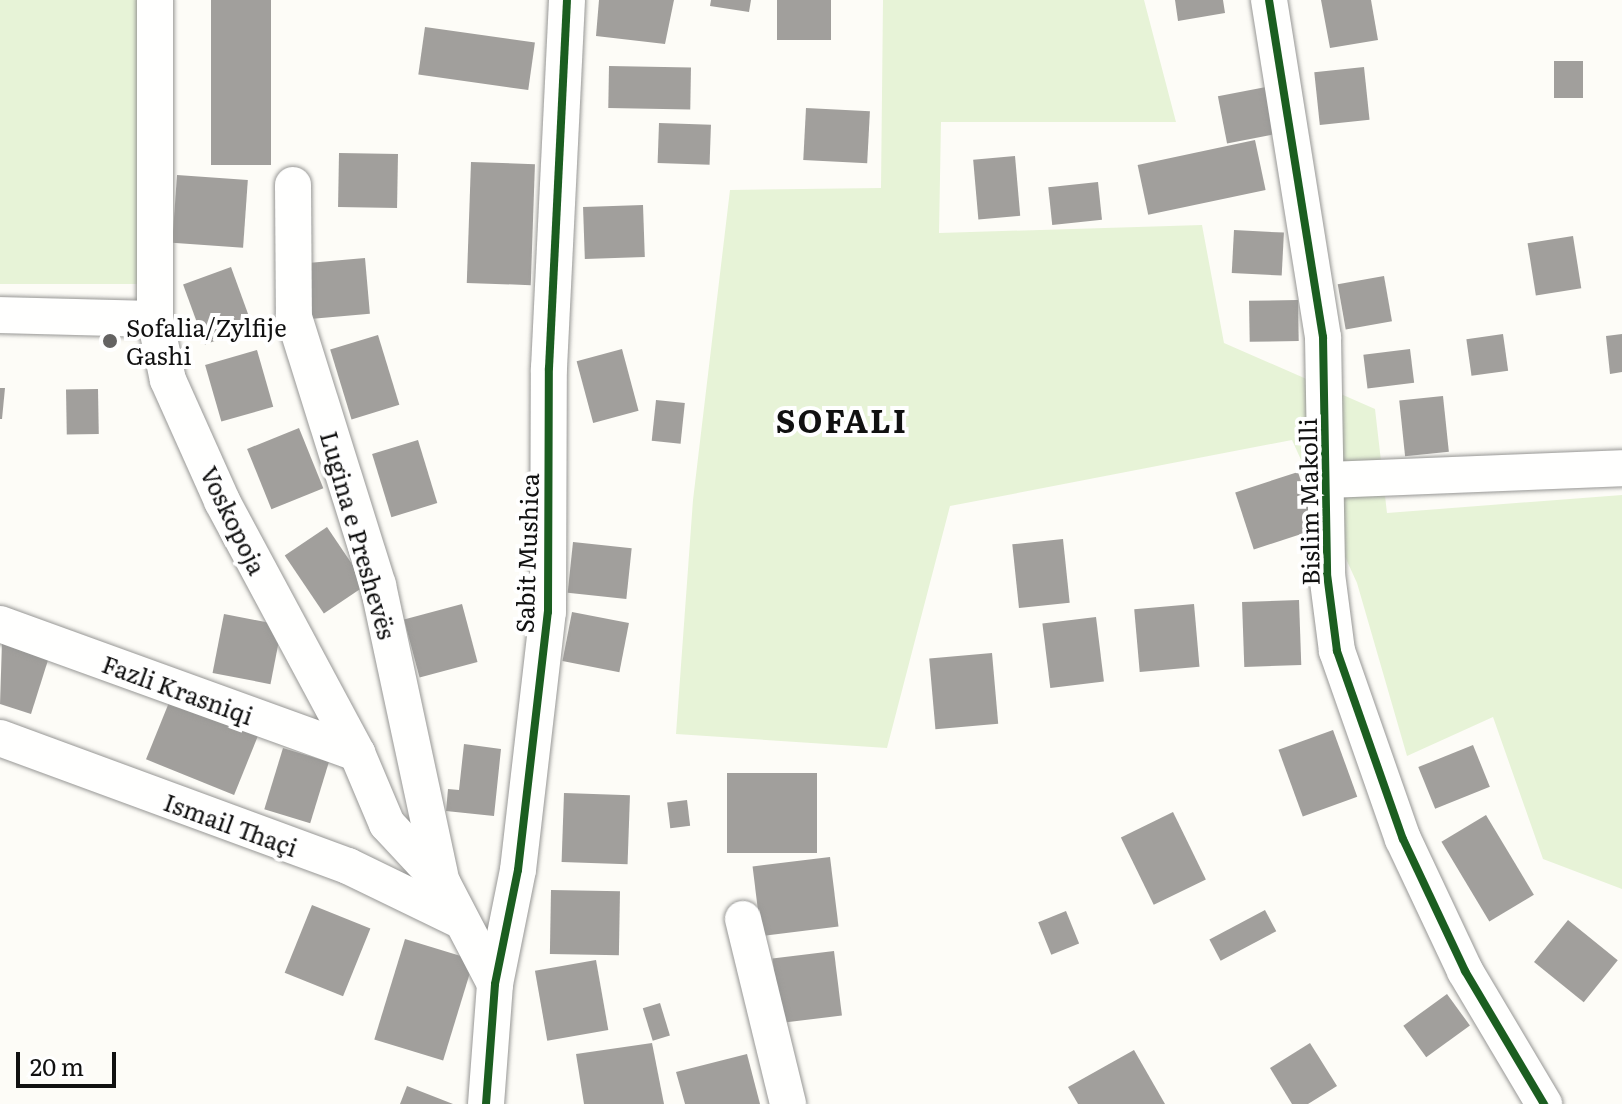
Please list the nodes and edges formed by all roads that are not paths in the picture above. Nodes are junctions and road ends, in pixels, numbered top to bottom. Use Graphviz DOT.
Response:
graph roads {
  1 [pos="155,0"];
  2 [pos="567,0"];
  3 [pos="1269,0"];
  4 [pos="293,185"];
  5 [pos="0,315"];
  6 [pos="155,319"];
  7 [pos="1622,468"];
  8 [pos="1327,480"];
  9 [pos="0,624"];
  10 [pos="0,738"];
  11 [pos="357,753"];
  12 [pos="443,884"];
  13 [pos="457,919"];
  14 [pos="743,919"];
  15 [pos="495,984"];
  16 [pos="486,1104"];
  17 [pos="788,1104"];
  18 [pos="1544,1104"];
  1 -- 6 [label="street, Voskopoja"];
  2 -- 15 [label="street, Sabit Mushica"];
  3 -- 8 [label="street, Bislim Makolli"];
  4 -- 12 [label="street, Lugina e Preshevës"];
  5 -- 6 [label="street"];
  6 -- 11 [label="street, Voskopoja"];
  7 -- 8 [label="street"];
  8 -- 18 [label="street, Bislim Makolli"];
  9 -- 11 [label="street, Fazli Krasniqi"];
  10 -- 13 [label="street, Ismail Thaçi"];
  11 -- 12 [label="street, Voskopoja"];
  12 -- 13 [label="street, Voskopoja"];
  13 -- 15 [label="street, Voskopoja"];
  14 -- 17 [label="street"];
  15 -- 16 [label="street, Sabit Mushica"];
}
